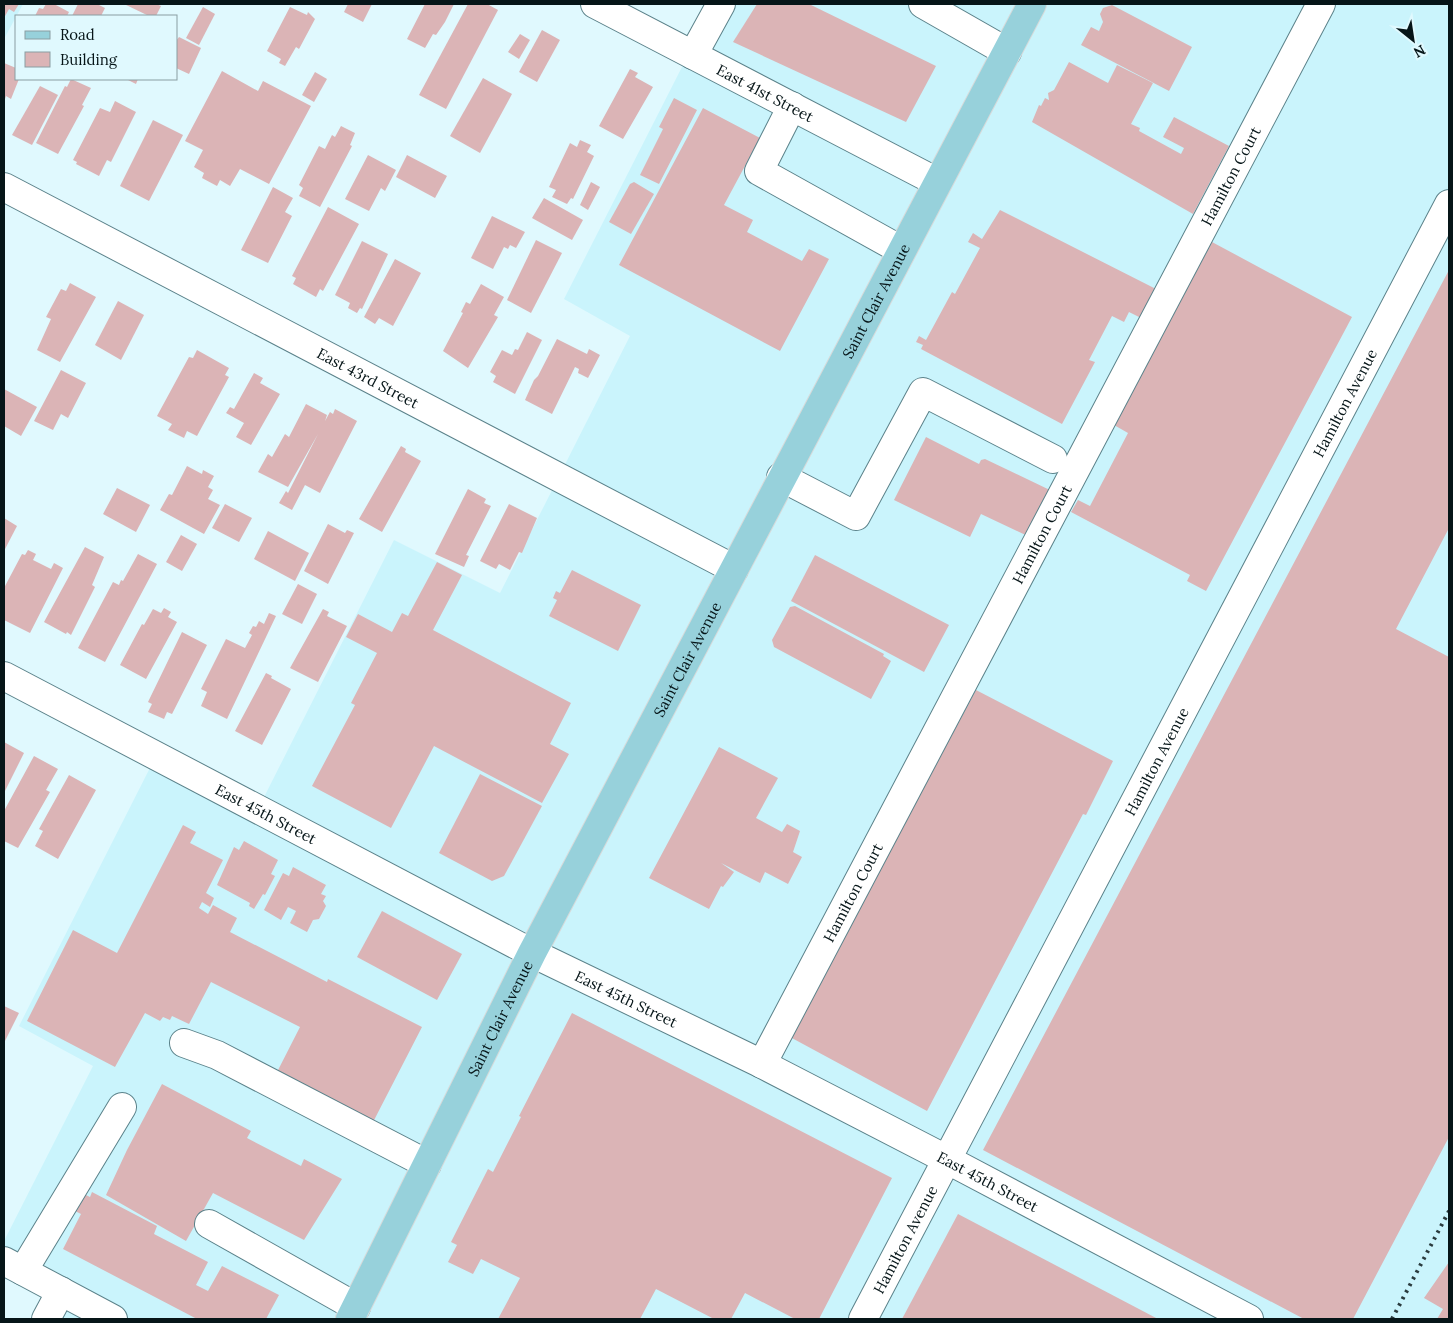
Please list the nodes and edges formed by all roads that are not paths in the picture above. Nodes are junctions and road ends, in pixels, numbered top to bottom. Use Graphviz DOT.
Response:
graph roads {
  1 [pos="595,4"];
  2 [pos="721,4"];
  3 [pos="923,4"];
  4 [pos="1032,4"];
  5 [pos="1321,4"];
  6 [pos="1008,52"];
  7 [pos="693,55"];
  8 [pos="792,106"];
  9 [pos="937,182"];
  10 [pos="4,187"];
  11 [pos="1449,204"];
  12 [pos="901,250"];
  13 [pos="1052,459"];
  14 [pos="782,477"];
  15 [pos="734,569"];
  16 [pos="4,676"];
  17 [pos="532,953"];
  18 [pos="184,1043"];
  19 [pos="762,1064"];
  20 [pos="122,1107"];
  21 [pos="946,1158"];
  22 [pos="427,1164"];
  23 [pos="210,1224"];
  24 [pos="13,1266"];
  25 [pos="61,1291"];
  26 [pos="353,1313"];
  27 [pos="46,1319"];
  28 [pos="113,1319"];
  29 [pos="863,1319"];
  30 [pos="1249,1319"];
  1 -- 7 [label="street, East 41st Street"];
  2 -- 7 [label="street"];
  3 -- 6 [label="street"];
  4 -- 6 [label="main road, Saint Clair Avenue"];
  5 -- 19 [label="street, Hamilton Court"];
  6 -- 9 [label="main road, Saint Clair Avenue"];
  7 -- 8 [label="street, East 41st Street"];
  8 -- 9 [label="street, East 41st Street"];
  8 -- 12 [label="street"];
  9 -- 12 [label="main road, Saint Clair Avenue"];
  10 -- 15 [label="street, East 43rd Street"];
  11 -- 21 [label="street, Hamilton Avenue"];
  12 -- 14 [label="main road, Saint Clair Avenue"];
  13 -- 14 [label="street"];
  14 -- 15 [label="main road, Saint Clair Avenue"];
  15 -- 17 [label="main road, Saint Clair Avenue"];
  16 -- 17 [label="street, East 45th Street"];
  17 -- 19 [label="street, East 45th Street"];
  17 -- 22 [label="main road, Saint Clair Avenue"];
  18 -- 22 [label="street"];
  19 -- 21 [label="street, East 45th Street"];
  20 -- 24 [label="street"];
  21 -- 29 [label="street, Hamilton Avenue"];
  21 -- 30 [label="street, East 45th Street"];
  22 -- 26 [label="main road, Saint Clair Avenue"];
  23 -- 26 [label="street"];
  24 -- 25 [label="street"];
  25 -- 27 [label="street"];
  25 -- 28 [label="street"];
}
